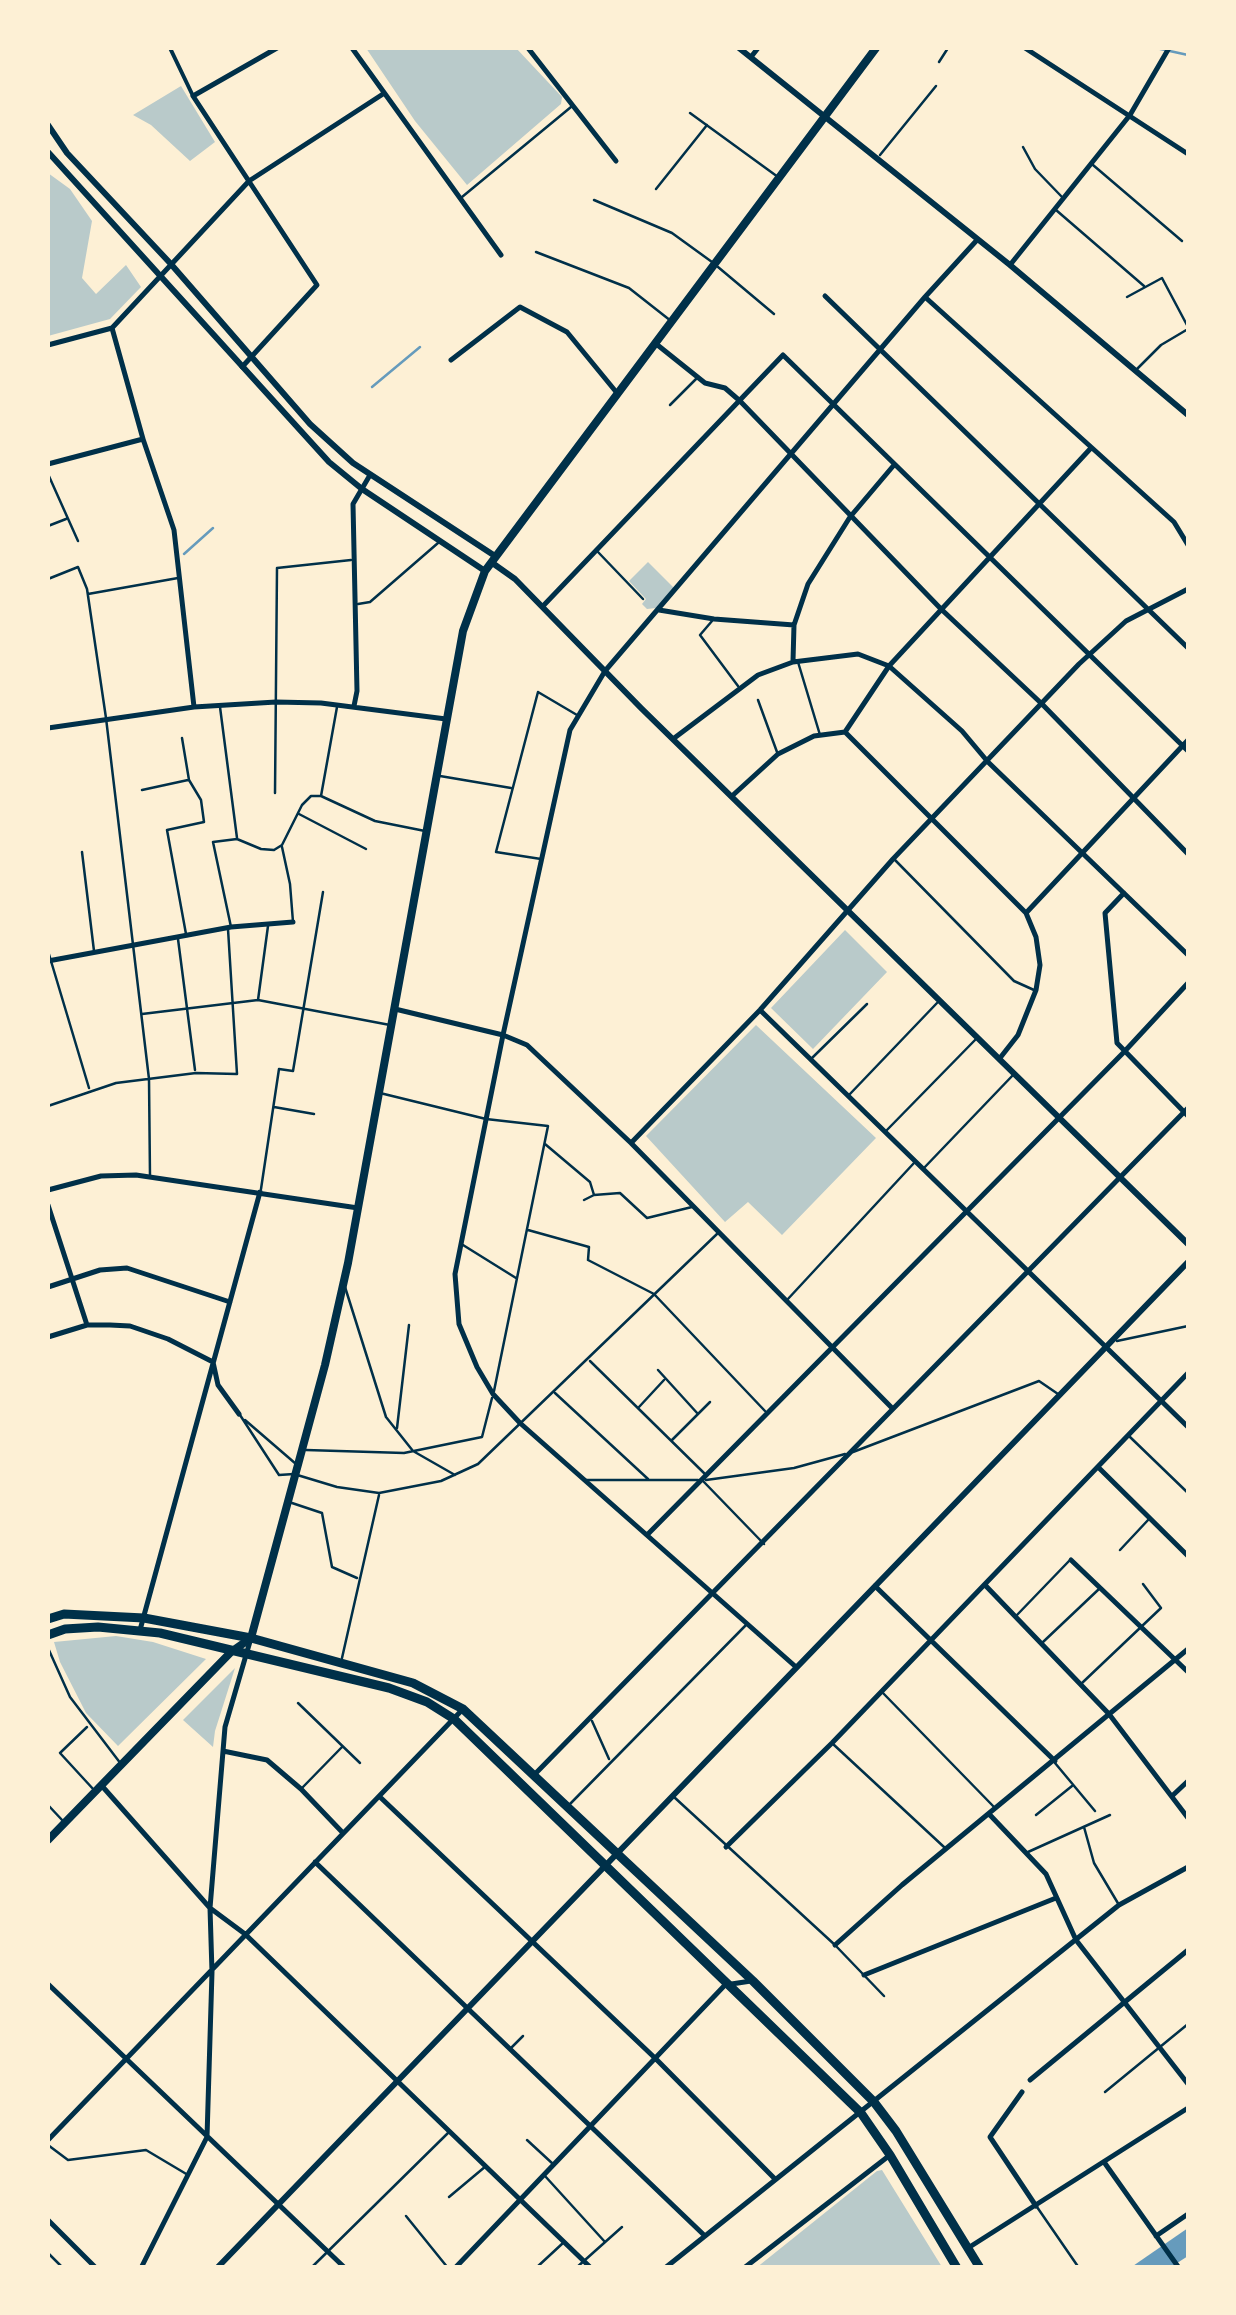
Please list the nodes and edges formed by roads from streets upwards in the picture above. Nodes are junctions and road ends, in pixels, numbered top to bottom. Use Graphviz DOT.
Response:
graph roads {
  1 [pos="170,48"];
  2 [pos="277,48"];
  3 [pos="352,48"];
  4 [pos="528,48"];
  5 [pos="738,48"];
  6 [pos="758,48"];
  7 [pos="876,48"];
  8 [pos="1026,48"];
  9 [pos="1169,48"];
  10 [pos="752,57"];
  11 [pos="383,94"];
  12 [pos="193,96"];
  13 [pos="1130,115"];
  14 [pos="824,116"];
  15 [pos="48,124"];
  16 [pos="48,152"];
  17 [pos="1188,154"];
  18 [pos="48,160"];
  19 [pos="616,161"];
  20 [pos="250,182"];
  21 [pos="75,186"];
  22 [pos="977,240"];
  23 [pos="502,255"];
  24 [pos="170,264"];
  25 [pos="1010,265"];
  26 [pos="160,274"];
  27 [pos="825,296"];
  28 [pos="925,297"];
  29 [pos="112,328"];
  30 [pos="655,343"];
  31 [pos="48,345"];
  32 [pos="880,350"];
  33 [pos="253,356"];
  34 [pos="451,360"];
  35 [pos="242,367"];
  36 [pos="617,393"];
  37 [pos="740,401"];
  38 [pos="833,404"];
  39 [pos="1188,415"];
  40 [pos="143,439"];
  41 [pos="1091,448"];
  42 [pos="789,455"];
  43 [pos="48,464"];
  44 [pos="894,465"];
  45 [pos="370,474"];
  46 [pos="362,489"];
  47 [pos="1040,505"];
  48 [pos="850,517"];
  49 [pos="1188,542"];
  50 [pos="990,556"];
  51 [pos="493,559"];
  52 [pos="484,571"];
  53 [pos="1188,590"];
  54 [pos="543,606"];
  55 [pos="940,609"];
  56 [pos="1148,609"];
  57 [pos="659,610"];
  58 [pos="794,625"];
  59 [pos="1188,648"];
  60 [pos="1091,654"];
  61 [pos="796,661"];
  62 [pos="888,666"];
  63 [pos="605,671"];
  64 [pos="1042,704"];
  65 [pos="194,707"];
  66 [pos="354,707"];
  67 [pos="446,719"];
  68 [pos="48,728"];
  69 [pos="845,732"];
  70 [pos="673,738"];
  71 [pos="1187,745"];
  72 [pos="988,762"];
  73 [pos="732,796"];
  74 [pos="1134,800"];
  75 [pos="933,818"];
  76 [pos="1084,852"];
  77 [pos="1188,854"];
  78 [pos="1124,893"];
  79 [pos="850,910"];
  80 [pos="1026,913"];
  81 [pos="293,922"];
  82 [pos="1188,955"];
  83 [pos="49,961"];
  84 [pos="1188,983"];
  85 [pos="395,1008"];
  86 [pos="760,1010"];
  87 [pos="503,1034"];
  88 [pos="1124,1052"];
  89 [pos="1000,1058"];
  90 [pos="1187,1112"];
  91 [pos="1059,1116"];
  92 [pos="631,1143"];
  93 [pos="1120,1175"];
  94 [pos="48,1190"];
  95 [pos="260,1192"];
  96 [pos="48,1205"];
  97 [pos="358,1208"];
  98 [pos="968,1210"];
  99 [pos="1188,1244"];
  100 [pos="1188,1262"];
  101 [pos="1028,1272"];
  102 [pos="72,1278"];
  103 [pos="48,1287"];
  104 [pos="230,1302"];
  105 [pos="88,1326"];
  106 [pos="48,1337"];
  107 [pos="1106,1345"];
  108 [pos="831,1349"];
  109 [pos="213,1362"];
  110 [pos="1188,1374"];
  111 [pos="1162,1401"];
  112 [pos="892,1408"];
  113 [pos="239,1414"];
  114 [pos="1188,1427"];
  115 [pos="1098,1468"];
  116 [pos="647,1535"];
  117 [pos="1188,1556"];
  118 [pos="1070,1560"];
  119 [pos="985,1584"];
  120 [pos="876,1586"];
  121 [pos="712,1593"];
  122 [pos="144,1618"];
  123 [pos="48,1619"];
  124 [pos="140,1630"];
  125 [pos="48,1635"];
  126 [pos="251,1638"];
  127 [pos="932,1640"];
  128 [pos="1188,1649"];
  129 [pos="231,1652"];
  130 [pos="248,1656"];
  131 [pos="1177,1660"];
  132 [pos="796,1667"];
  133 [pos="1188,1672"];
  134 [pos="462,1709"];
  135 [pos="1109,1714"];
  136 [pos="454,1720"];
  137 [pos="223,1752"];
  138 [pos="1054,1761"];
  139 [pos="535,1774"];
  140 [pos="1188,1781"];
  141 [pos="98,1788"];
  142 [pos="1172,1796"];
  143 [pos="380,1797"];
  144 [pos="989,1814"];
  145 [pos="1188,1818"];
  146 [pos="343,1834"];
  147 [pos="48,1840"];
  148 [pos="726,1847"];
  149 [pos="616,1852"];
  150 [pos="315,1862"];
  151 [pos="603,1865"];
  152 [pos="1188,1867"];
  153 [pos="1057,1897"];
  154 [pos="210,1908"];
  155 [pos="245,1934"];
  156 [pos="1076,1940"];
  157 [pos="531,1943"];
  158 [pos="835,1945"];
  159 [pos="1188,1950"];
  160 [pos="212,1972"];
  161 [pos="864,1975"];
  162 [pos="753,1981"];
  163 [pos="48,1984"];
  164 [pos="725,1984"];
  165 [pos="1124,2002"];
  166 [pos="468,2008"];
  167 [pos="126,2060"];
  168 [pos="656,2060"];
  169 [pos="399,2080"];
  170 [pos="1030,2080"];
  171 [pos="1188,2084"];
  172 [pos="1022,2092"];
  173 [pos="874,2102"];
  174 [pos="1188,2108"];
  175 [pos="860,2113"];
  176 [pos="590,2127"];
  177 [pos="207,2136"];
  178 [pos="48,2142"];
  179 [pos="890,2155"];
  180 [pos="1104,2162"];
  181 [pos="775,2178"];
  182 [pos="521,2200"];
  183 [pos="278,2203"];
  184 [pos="1036,2206"];
  185 [pos="1188,2214"];
  186 [pos="48,2220"];
  187 [pos="705,2236"];
  188 [pos="1156,2236"];
  189 [pos="968,2248"];
  190 [pos="1177,2265"];
  191 [pos="222,2266"];
  192 [pos="93,2267"];
  193 [pos="140,2268"];
  194 [pos="345,2268"];
  195 [pos="452,2268"];
  196 [pos="592,2268"];
  197 [pos="665,2268"];
  198 [pos="744,2268"];
  199 [pos="957,2268"];
  200 [pos="980,2268"];
  1 -- 12 [label="street"];
  2 -- 12 [label="street"];
  3 -- 11 [label="street"];
  4 -- 19 [label="street"];
  5 -- 10 [label="street"];
  6 -- 10 [label="street"];
  7 -- 14 [label="main road"];
  8 -- 13 [label="street"];
  9 -- 13 [label="street"];
  10 -- 14 [label="street"];
  11 -- 20 [label="street"];
  11 -- 23 [label="street"];
  12 -- 20 [label="street"];
  13 -- 17 [label="street"];
  13 -- 25 [label="street"];
  14 -- 22 [label="street"];
  14 -- 30 [label="main road"];
  15 -- 24 [label="street"];
  16 -- 21 [label="street"];
  18 -- 21 [label="street"];
  20 -- 24 [label="street"];
  20 -- 33 [label="street"];
  21 -- 26 [label="street"];
  22 -- 25 [label="street"];
  22 -- 28 [label="street"];
  24 -- 26 [label="street"];
  24 -- 33 [label="street"];
  25 -- 39 [label="street"];
  26 -- 29 [label="street"];
  26 -- 35 [label="street"];
  27 -- 32 [label="street"];
  28 -- 32 [label="street"];
  28 -- 41 [label="street"];
  29 -- 31 [label="street"];
  29 -- 40 [label="street"];
  30 -- 36 [label="main road"];
  30 -- 37 [label="street"];
  32 -- 38 [label="street"];
  32 -- 47 [label="street"];
  33 -- 35 [label="street"];
  33 -- 45 [label="street"];
  34 -- 36 [label="street"];
  35 -- 46 [label="street"];
  36 -- 51 [label="main road"];
  37 -- 38 [label="street"];
  37 -- 42 [label="street"];
  37 -- 54 [label="street"];
  38 -- 42 [label="street"];
  38 -- 44 [label="street"];
  40 -- 43 [label="street"];
  40 -- 65 [label="street"];
  41 -- 47 [label="street"];
  41 -- 49 [label="street"];
  42 -- 48 [label="street"];
  42 -- 57 [label="street"];
  44 -- 48 [label="street"];
  44 -- 50 [label="street"];
  45 -- 46 [label="street"];
  45 -- 51 [label="street"];
  46 -- 52 [label="street"];
  46 -- 66 [label="street"];
  47 -- 50 [label="street"];
  47 -- 56 [label="street"];
  48 -- 55 [label="street"];
  48 -- 58 [label="street"];
  50 -- 55 [label="street"];
  50 -- 60 [label="street"];
  51 -- 52 [label="main road"];
  51 -- 54 [label="street"];
  52 -- 67 [label="main road"];
  53 -- 56 [label="street"];
  54 -- 63 [label="street"];
  55 -- 62 [label="street"];
  55 -- 64 [label="street"];
  56 -- 59 [label="street"];
  56 -- 60 [label="street"];
  57 -- 58 [label="street"];
  57 -- 63 [label="street"];
  58 -- 61 [label="street"];
  60 -- 64 [label="street"];
  60 -- 71 [label="street"];
  61 -- 62 [label="street"];
  61 -- 70 [label="street"];
  62 -- 69 [label="street"];
  62 -- 72 [label="street"];
  63 -- 70 [label="street"];
  63 -- 87 [label="street"];
  64 -- 72 [label="street"];
  64 -- 74 [label="street"];
  65 -- 66 [label="street"];
  65 -- 68 [label="street"];
  66 -- 67 [label="street"];
  67 -- 85 [label="main road"];
  69 -- 73 [label="street"];
  69 -- 75 [label="street"];
  70 -- 73 [label="street"];
  71 -- 74 [label="street"];
  72 -- 75 [label="street"];
  72 -- 76 [label="street"];
  73 -- 79 [label="street"];
  74 -- 76 [label="street"];
  74 -- 77 [label="street"];
  75 -- 79 [label="street"];
  75 -- 80 [label="street"];
  76 -- 78 [label="street"];
  76 -- 80 [label="street"];
  78 -- 82 [label="street"];
  78 -- 88 [label="street"];
  79 -- 86 [label="street"];
  79 -- 89 [label="street"];
  80 -- 89 [label="street"];
  81 -- 83 [label="street"];
  84 -- 88 [label="street"];
  85 -- 87 [label="street"];
  85 -- 97 [label="main road"];
  86 -- 92 [label="street"];
  86 -- 98 [label="street"];
  87 -- 92 [label="street"];
  87 -- 116 [label="street"];
  88 -- 90 [label="street"];
  88 -- 91 [label="street"];
  89 -- 91 [label="street"];
  90 -- 93 [label="street"];
  91 -- 93 [label="street"];
  91 -- 98 [label="street"];
  92 -- 108 [label="street"];
  93 -- 99 [label="street"];
  93 -- 101 [label="street"];
  94 -- 95 [label="street"];
  95 -- 97 [label="street"];
  95 -- 104 [label="street"];
  96 -- 102 [label="street"];
  97 -- 126 [label="main road"];
  98 -- 101 [label="street"];
  98 -- 108 [label="street"];
  100 -- 107 [label="street"];
  101 -- 107 [label="street"];
  101 -- 112 [label="street"];
  102 -- 103 [label="street"];
  102 -- 104 [label="street"];
  102 -- 105 [label="street"];
  104 -- 109 [label="street"];
  105 -- 106 [label="street"];
  105 -- 109 [label="street"];
  107 -- 111 [label="street"];
  107 -- 120 [label="street"];
  108 -- 112 [label="street"];
  108 -- 116 [label="street"];
  109 -- 113 [label="street"];
  109 -- 122 [label="street"];
  110 -- 111 [label="street"];
  111 -- 114 [label="street"];
  111 -- 115 [label="street"];
  112 -- 121 [label="street"];
  115 -- 117 [label="street"];
  115 -- 119 [label="street"];
  116 -- 121 [label="street"];
  118 -- 131 [label="street"];
  119 -- 127 [label="street"];
  119 -- 135 [label="street"];
  120 -- 127 [label="street"];
  120 -- 132 [label="street"];
  121 -- 132 [label="street"];
  121 -- 139 [label="street"];
  122 -- 123 [label="main road"];
  122 -- 124 [label="street"];
  122 -- 126 [label="main road"];
  124 -- 125 [label="main road"];
  124 -- 129 [label="main road"];
  126 -- 129 [label="main road"];
  126 -- 130 [label="street"];
  126 -- 134 [label="main road"];
  127 -- 138 [label="street"];
  127 -- 148 [label="street"];
  128 -- 131 [label="street"];
  129 -- 130 [label="main road"];
  129 -- 141 [label="main road"];
  130 -- 136 [label="main road"];
  130 -- 137 [label="street"];
  131 -- 133 [label="street"];
  131 -- 135 [label="street"];
  132 -- 149 [label="street"];
  134 -- 136 [label="street"];
  134 -- 139 [label="main road"];
  135 -- 138 [label="street"];
  135 -- 142 [label="street"];
  136 -- 143 [label="street"];
  136 -- 151 [label="main road"];
  137 -- 146 [label="street"];
  137 -- 154 [label="street"];
  138 -- 144 [label="street"];
  139 -- 149 [label="main road"];
  140 -- 142 [label="street"];
  141 -- 147 [label="main road"];
  141 -- 154 [label="street"];
  142 -- 145 [label="street"];
  143 -- 146 [label="street"];
  143 -- 157 [label="street"];
  144 -- 153 [label="street"];
  144 -- 158 [label="street"];
  146 -- 150 [label="street"];
  149 -- 151 [label="street"];
  149 -- 162 [label="main road"];
  150 -- 155 [label="street"];
  150 -- 166 [label="street"];
  151 -- 157 [label="street"];
  151 -- 164 [label="main road"];
  152 -- 156 [label="street"];
  153 -- 156 [label="street"];
  153 -- 161 [label="street"];
  154 -- 155 [label="street"];
  154 -- 160 [label="street"];
  155 -- 160 [label="street"];
  155 -- 169 [label="street"];
  156 -- 165 [label="street"];
  156 -- 173 [label="street"];
  157 -- 166 [label="street"];
  157 -- 168 [label="street"];
  159 -- 165 [label="street"];
  160 -- 167 [label="street"];
  160 -- 177 [label="street"];
  162 -- 164 [label="street"];
  162 -- 173 [label="main road"];
  163 -- 167 [label="street"];
  164 -- 168 [label="street"];
  164 -- 175 [label="main road"];
  165 -- 170 [label="street"];
  165 -- 171 [label="street"];
  166 -- 169 [label="street"];
  166 -- 176 [label="street"];
  167 -- 177 [label="street"];
  167 -- 178 [label="street"];
  168 -- 176 [label="street"];
  168 -- 181 [label="street"];
  169 -- 182 [label="street"];
  169 -- 183 [label="street"];
  172 -- 184 [label="street"];
  173 -- 175 [label="street"];
  173 -- 189 [label="main road"];
  174 -- 180 [label="street"];
  175 -- 179 [label="main road"];
  175 -- 181 [label="street"];
  176 -- 182 [label="street"];
  176 -- 187 [label="street"];
  177 -- 183 [label="street"];
  177 -- 193 [label="street"];
  179 -- 198 [label="street"];
  179 -- 199 [label="main road"];
  180 -- 184 [label="street"];
  180 -- 188 [label="street"];
  181 -- 187 [label="street"];
  182 -- 195 [label="street"];
  182 -- 196 [label="street"];
  183 -- 191 [label="street"];
  183 -- 194 [label="street"];
  184 -- 189 [label="street"];
  185 -- 188 [label="street"];
  186 -- 192 [label="street"];
  187 -- 197 [label="street"];
  188 -- 190 [label="street"];
  189 -- 200 [label="main road"];
}
